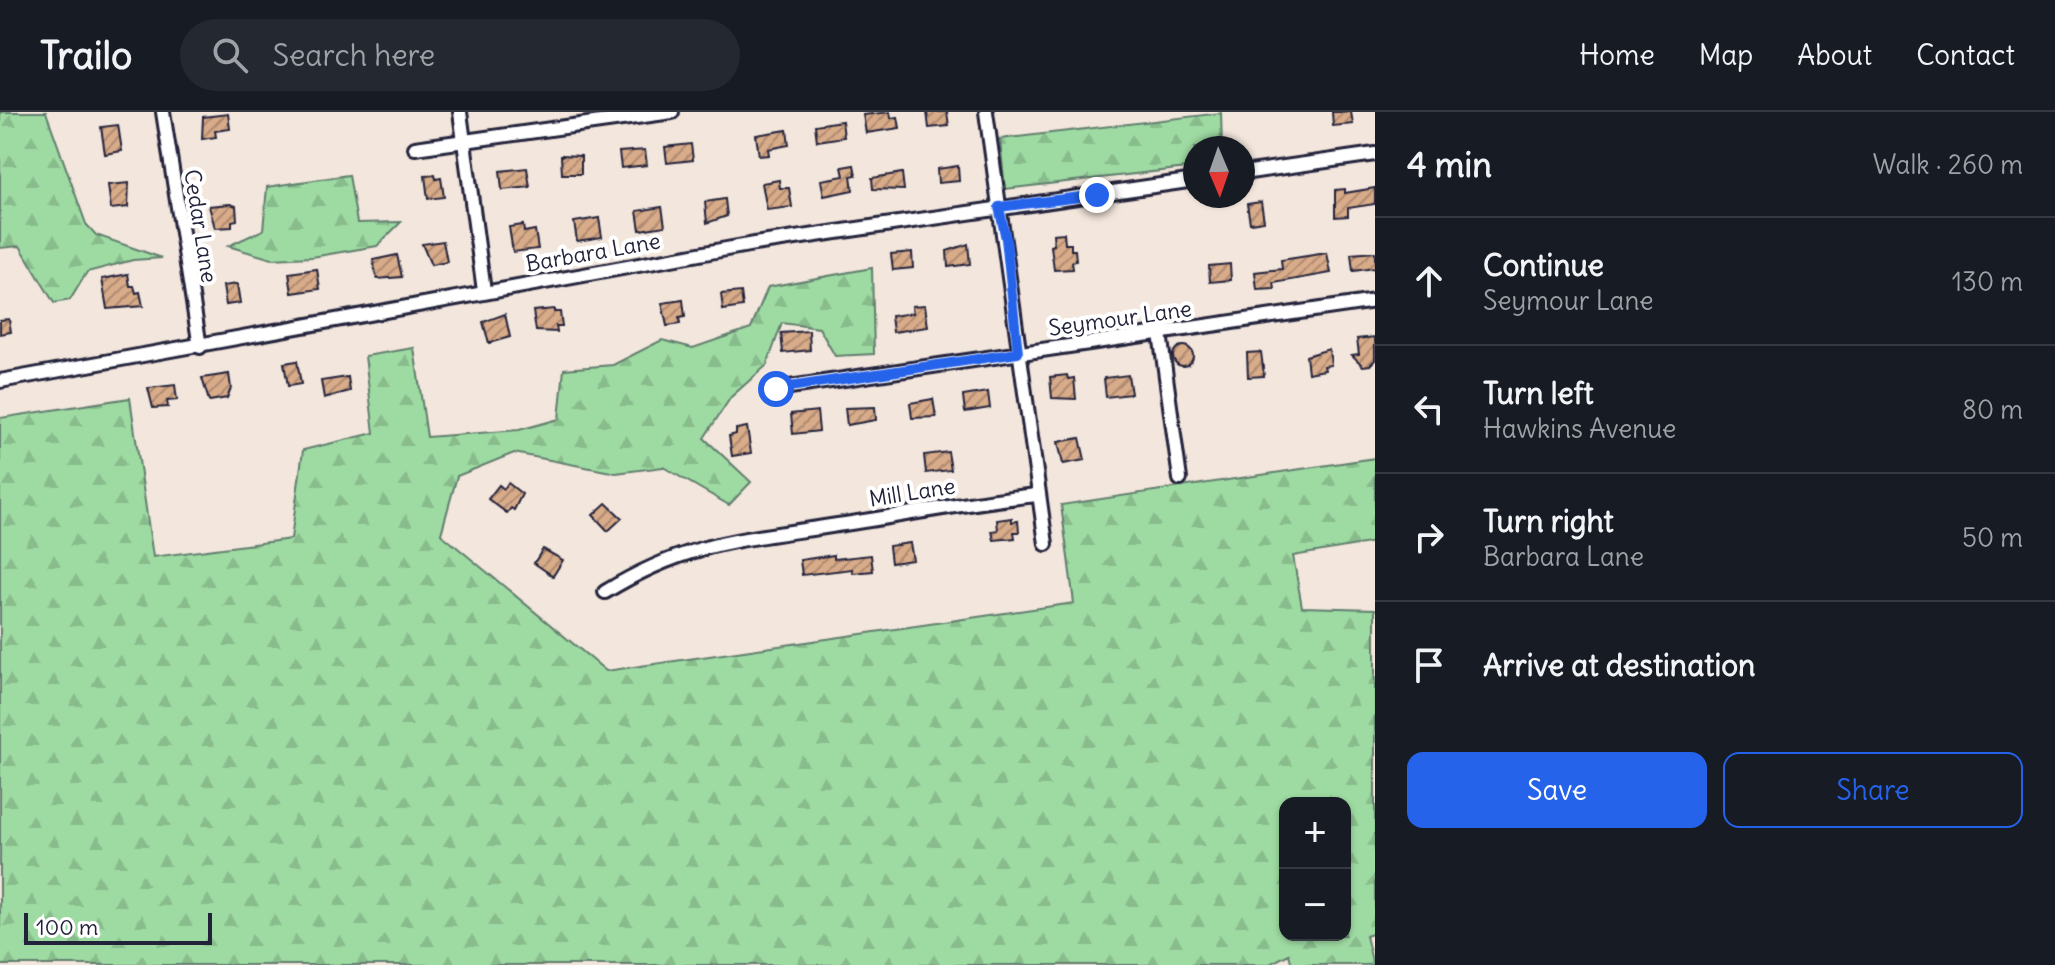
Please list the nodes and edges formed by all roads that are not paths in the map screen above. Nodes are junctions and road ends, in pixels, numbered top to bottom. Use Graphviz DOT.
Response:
graph roads {
  1 [pos="163,112"];
  2 [pos="460,112"];
  3 [pos="672,112"];
  4 [pos="986,112"];
  5 [pos="464,141"];
  6 [pos="415,148"];
  7 [pos="1375,154"];
  8 [pos="1255,171"];
  9 [pos="1183,182"];
  10 [pos="999,207"];
  11 [pos="484,291"];
  12 [pos="1375,301"];
  13 [pos="1160,333"];
  14 [pos="200,347"];
  15 [pos="1018,353"];
  16 [pos="0,381"];
  17 [pos="776,389"];
  18 [pos="1180,479"];
  19 [pos="1037,495"];
  20 [pos="1046,544"];
  21 [pos="605,592"];
  1 -- 14 [label="street, Cedar Lane"];
  2 -- 5 [label="street"];
  3 -- 5 [label="street"];
  4 -- 10 [label="street"];
  5 -- 6 [label="street"];
  5 -- 11 [label="street"];
  7 -- 8 [label="street"];
  9 -- 10 [label="street, Barbara Lane"];
  10 -- 11 [label="street, Barbara Lane"];
  10 -- 15 [label="street"];
  11 -- 14 [label="street, Barbara Lane"];
  12 -- 13 [label="street, Seymour Lane"];
  13 -- 15 [label="street, Seymour Lane"];
  13 -- 18 [label="street"];
  14 -- 16 [label="street, Barbara Lane"];
  15 -- 17 [label="street, Seymour Lane"];
  15 -- 19 [label="street"];
  19 -- 20 [label="street"];
  19 -- 21 [label="street, Mill Lane"];
}
